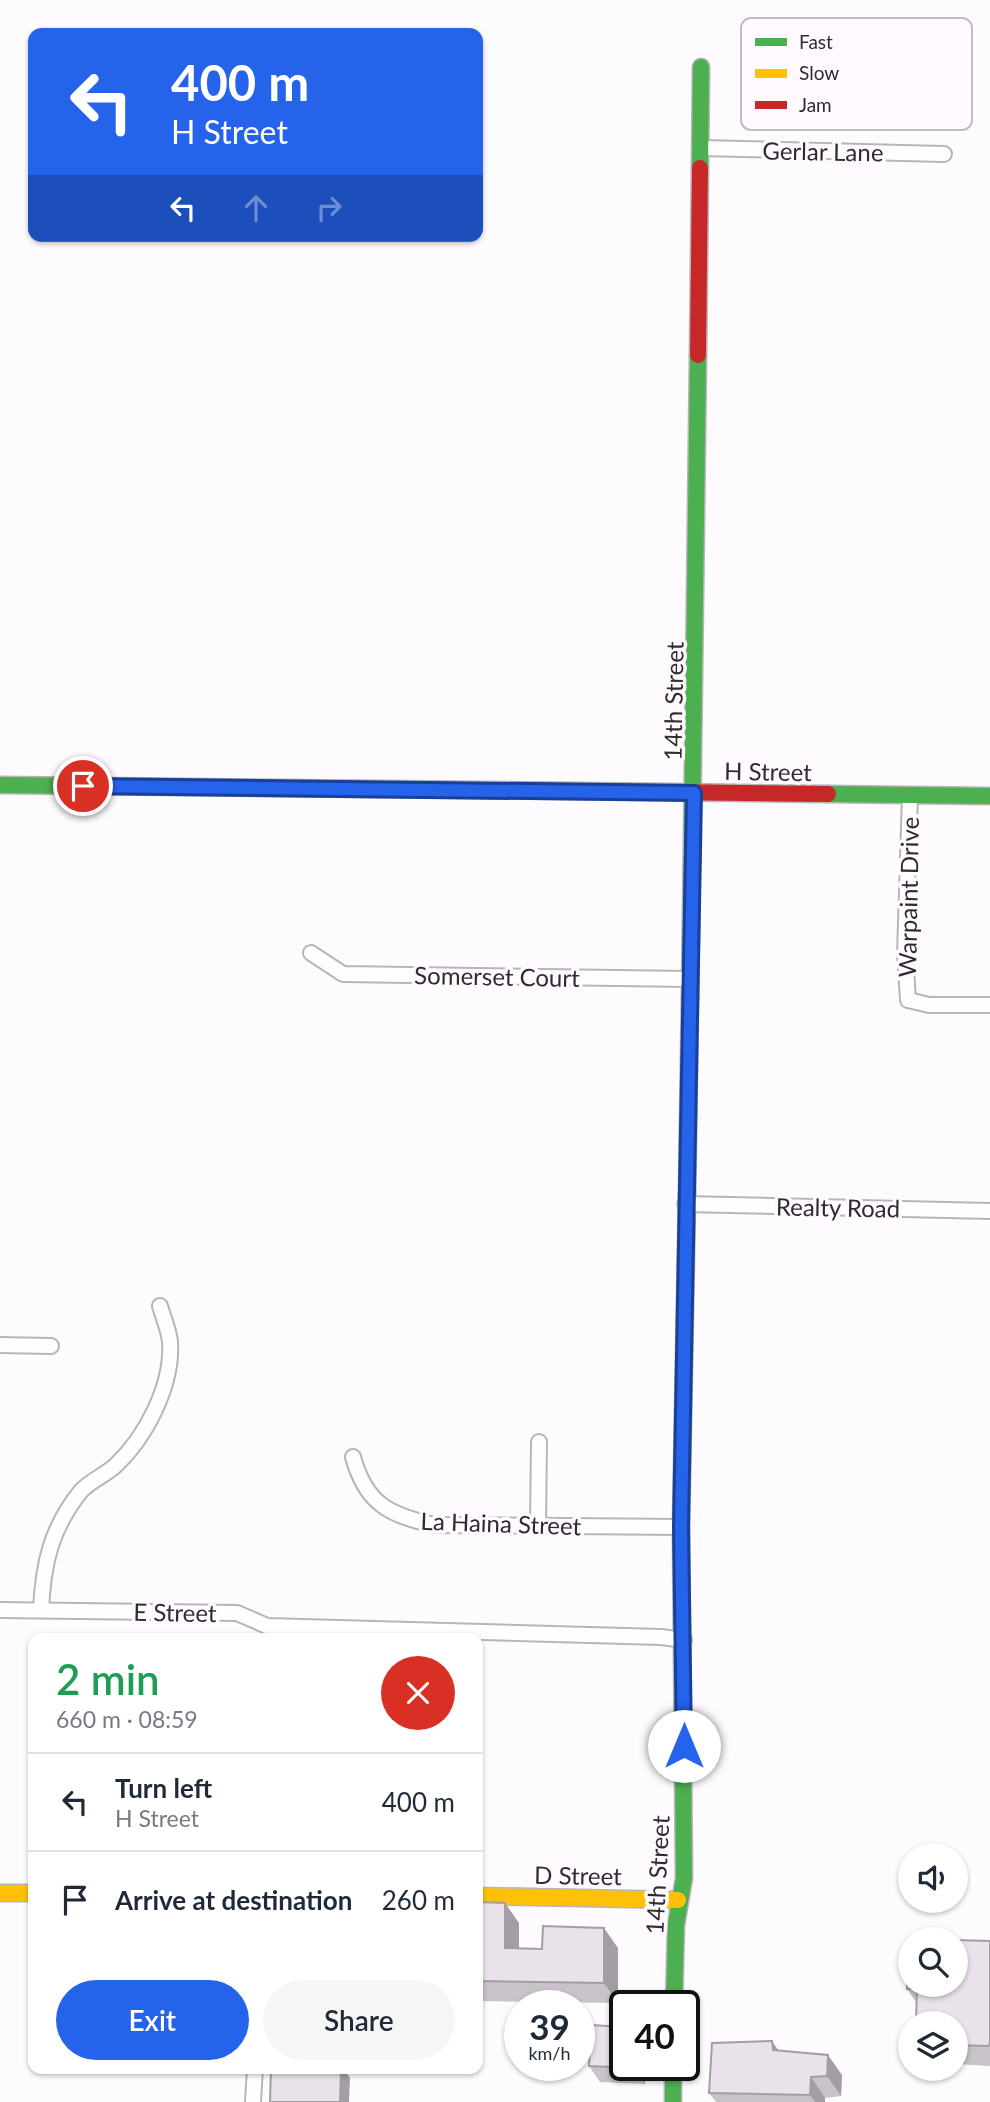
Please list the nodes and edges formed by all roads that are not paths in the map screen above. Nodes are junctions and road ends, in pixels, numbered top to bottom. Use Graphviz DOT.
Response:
graph roads {
  1 [pos="701,67"];
  2 [pos="702,148"];
  3 [pos="944,154"];
  4 [pos="0,785"];
  5 [pos="694,793"];
  6 [pos="910,795"];
  7 [pos="990,796"];
  8 [pos="311,953"];
  9 [pos="690,979"];
  10 [pos="990,1005"];
  11 [pos="685,1204"];
  12 [pos="990,1210"];
  13 [pos="160,1306"];
  14 [pos="0,1345"];
  15 [pos="51,1346"];
  16 [pos="539,1442"];
  17 [pos="353,1457"];
  18 [pos="538,1525"];
  19 [pos="681,1527"];
  20 [pos="0,1609"];
  21 [pos="41,1610"];
  22 [pos="267,1632"];
  23 [pos="346,1633"];
  24 [pos="483,1635"];
  25 [pos="684,1640"];
  26 [pos="0,1893"];
  27 [pos="28,1893"];
  28 [pos="483,1896"];
  29 [pos="678,1900"];
  30 [pos="675,1990"];
  31 [pos="255,2074"];
  32 [pos="673,2081"];
  33 [pos="253,2102"];
  34 [pos="673,2102"];
  1 -- 2 [label="street, 14th Street"];
  2 -- 3 [label="street, Gerlar Lane"];
  2 -- 5 [label="street, 14th Street"];
  4 -- 5 [label="street, H Street"];
  5 -- 6 [label="street, H Street"];
  5 -- 9 [label="street, 14th Street"];
  6 -- 7 [label="street, H Street"];
  6 -- 10 [label="street, Warpaint Drive"];
  8 -- 9 [label="street, Somerset Court"];
  9 -- 11 [label="street, 14th Street"];
  11 -- 12 [label="street, Realty Road"];
  11 -- 19 [label="street, 14th Street"];
  13 -- 21 [label="street"];
  14 -- 15 [label="street"];
  16 -- 18 [label="street"];
  17 -- 18 [label="street, La Haina Street"];
  18 -- 19 [label="street, La Haina Street"];
  19 -- 25 [label="street, 14th Street"];
  20 -- 21 [label="street, E Street"];
  21 -- 22 [label="street, E Street"];
  22 -- 23 [label="street, E Street"];
  24 -- 25 [label="street, E Street"];
  25 -- 29 [label="street, 14th Street"];
  26 -- 27 [label="street"];
  28 -- 29 [label="street, D Street"];
  29 -- 30 [label="street, 14th Street"];
  31 -- 33 [label="street"];
  32 -- 34 [label="street"];
}
